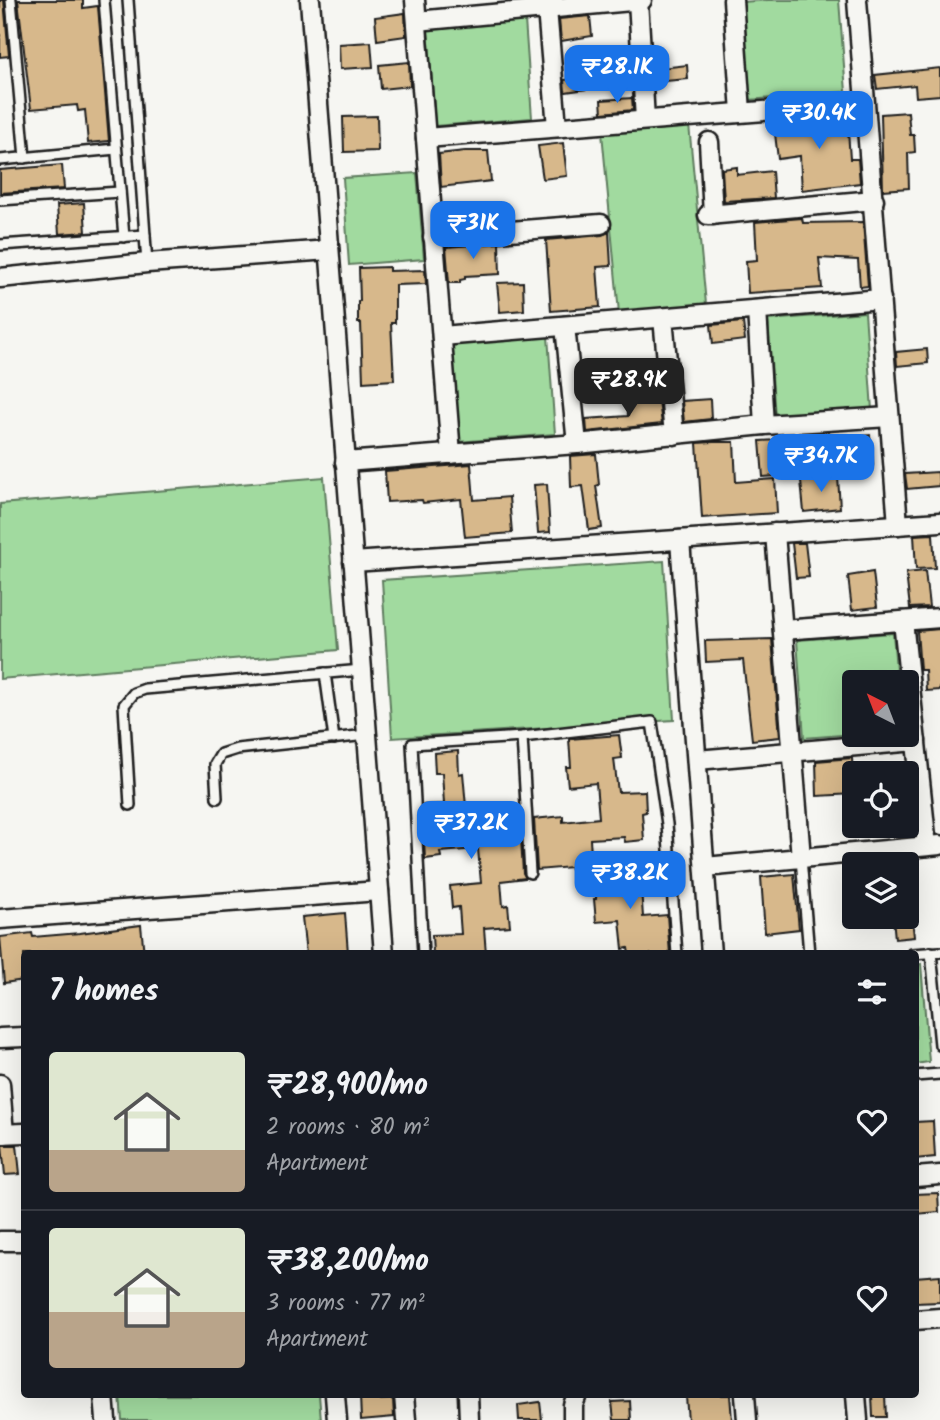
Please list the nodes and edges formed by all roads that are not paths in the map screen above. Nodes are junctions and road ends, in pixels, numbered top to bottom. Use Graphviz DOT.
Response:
graph roads {
  1 [pos="11,0"];
  2 [pos="104,0"];
  3 [pos="128,0"];
  4 [pos="310,0"];
  5 [pos="415,0"];
  6 [pos="640,0"];
  7 [pos="733,0"];
  8 [pos="857,0"];
  9 [pos="547,9"];
  10 [pos="417,21"];
  11 [pos="864,103"];
  12 [pos="741,112"];
  13 [pos="645,120"];
  14 [pos="557,127"];
  15 [pos="426,138"];
  16 [pos="709,142"];
  17 [pos="116,149"];
  18 [pos="24,158"];
  19 [pos="0,160"];
  20 [pos="120,192"];
  21 [pos="0,200"];
  22 [pos="874,200"];
  23 [pos="601,224"];
  24 [pos="145,235"];
  25 [pos="124,237"];
  26 [pos="433,237"];
  27 [pos="0,245"];
  28 [pos="328,250"];
  29 [pos="147,263"];
  30 [pos="0,278"];
  31 [pos="881,299"];
  32 [pos="757,310"];
  33 [pos="663,318"];
  34 [pos="565,326"];
  35 [pos="442,336"];
  36 [pos="889,417"];
  37 [pos="764,425"];
  38 [pos="674,435"];
  39 [pos="577,444"];
  40 [pos="451,454"];
  41 [pos="345,461"];
  42 [pos="940,522"];
  43 [pos="898,525"];
  44 [pos="775,533"];
  45 [pos="680,540"];
  46 [pos="353,562"];
  47 [pos="940,618"];
  48 [pos="903,621"];
  49 [pos="783,630"];
  50 [pos="362,670"];
  51 [pos="908,670"];
  52 [pos="325,673"];
  53 [pos="367,735"];
  54 [pos="522,737"];
  55 [pos="334,739"];
  56 [pos="849,747"];
  57 [pos="917,747"];
  58 [pos="794,752"];
  59 [pos="697,760"];
  60 [pos="217,798"];
  61 [pos="130,805"];
  62 [pos="934,846"];
  63 [pos="801,858"];
  64 [pos="705,867"];
  65 [pos="530,873"];
  66 [pos="379,891"];
  67 [pos="0,919"];
  68 [pos="384,950"];
  69 [pos="424,950"];
  70 [pos="677,950"];
  71 [pos="712,950"];
  72 [pos="809,950"];
  73 [pos="936,952"];
  74 [pos="21,1037"];
  75 [pos="0,1038"];
  76 [pos="940,1045"];
  77 [pos="940,1074"];
  78 [pos="919,1076"];
  79 [pos="0,1084"];
  80 [pos="21,1133"];
  81 [pos="2,1134"];
  82 [pos="940,1175"];
  83 [pos="919,1177"];
  84 [pos="0,1241"];
  85 [pos="21,1241"];
  86 [pos="940,1318"];
  87 [pos="919,1320"];
  88 [pos="104,1398"];
  89 [pos="335,1398"];
  90 [pos="404,1398"];
  91 [pos="468,1398"];
  92 [pos="576,1398"];
  93 [pos="745,1398"];
  94 [pos="856,1398"];
  95 [pos="106,1420"];
  96 [pos="337,1420"];
  97 [pos="406,1420"];
  98 [pos="469,1420"];
  99 [pos="573,1420"];
  100 [pos="747,1420"];
  101 [pos="858,1420"];
  1 -- 18 [label="lane"];
  2 -- 17 [label="lane"];
  3 -- 24 [label="lane"];
  4 -- 28 [label="street"];
  5 -- 10 [label="street"];
  6 -- 9 [label="street"];
  6 -- 13 [label="street"];
  7 -- 12 [label="street"];
  8 -- 11 [label="street"];
  9 -- 10 [label="street"];
  9 -- 14 [label="street"];
  10 -- 15 [label="street"];
  11 -- 12 [label="street"];
  11 -- 22 [label="street"];
  12 -- 13 [label="street"];
  13 -- 14 [label="street"];
  14 -- 15 [label="street"];
  15 -- 26 [label="street"];
  16 -- 22 [label="street"];
  17 -- 18 [label="lane"];
  17 -- 20 [label="lane"];
  18 -- 19 [label="lane"];
  20 -- 21 [label="lane"];
  20 -- 25 [label="lane"];
  22 -- 31 [label="street"];
  23 -- 26 [label="street"];
  24 -- 25 [label="lane"];
  24 -- 29 [label="lane"];
  25 -- 27 [label="lane"];
  26 -- 35 [label="street"];
  28 -- 29 [label="street"];
  28 -- 41 [label="street"];
  29 -- 30 [label="street"];
  31 -- 32 [label="street"];
  31 -- 36 [label="street"];
  32 -- 33 [label="street"];
  32 -- 37 [label="street"];
  33 -- 34 [label="street"];
  33 -- 38 [label="street"];
  34 -- 35 [label="street"];
  34 -- 39 [label="street"];
  35 -- 40 [label="street"];
  36 -- 37 [label="street"];
  36 -- 43 [label="street"];
  37 -- 38 [label="street"];
  38 -- 39 [label="street"];
  39 -- 40 [label="street"];
  40 -- 41 [label="street"];
  41 -- 46 [label="street"];
  42 -- 43 [label="street"];
  43 -- 44 [label="street"];
  44 -- 45 [label="street"];
  44 -- 49 [label="street"];
  45 -- 46 [label="street"];
  45 -- 59 [label="street"];
  46 -- 50 [label="street"];
  47 -- 48 [label="street"];
  48 -- 49 [label="street"];
  48 -- 51 [label="street"];
  49 -- 58 [label="street"];
  50 -- 52 [label="lane"];
  50 -- 53 [label="street"];
  52 -- 55 [label="lane"];
  52 -- 61 [label="lane"];
  53 -- 55 [label="lane"];
  53 -- 66 [label="street"];
  54 -- 65 [label="lane"];
  54 -- 69 [label="lane"];
  54 -- 70 [label="lane"];
  55 -- 60 [label="lane"];
  56 -- 58 [label="street"];
  57 -- 62 [label="street"];
  58 -- 59 [label="street"];
  58 -- 63 [label="street"];
  59 -- 64 [label="street"];
  62 -- 63 [label="street"];
  63 -- 64 [label="street"];
  63 -- 72 [label="lane"];
  64 -- 71 [label="street"];
  66 -- 67 [label="street"];
  66 -- 68 [label="street"];
  73 -- 76 [label="lane"];
  74 -- 75 [label="street"];
  77 -- 78 [label="lane"];
  79 -- 81 [label="street"];
  80 -- 81 [label="street"];
  82 -- 83 [label="street"];
  84 -- 85 [label="street"];
  86 -- 87 [label="street"];
  88 -- 95 [label="street"];
  89 -- 96 [label="street"];
  90 -- 97 [label="street"];
  91 -- 98 [label="street"];
  92 -- 99 [label="street"];
  93 -- 100 [label="street"];
  94 -- 101 [label="street"];
}
